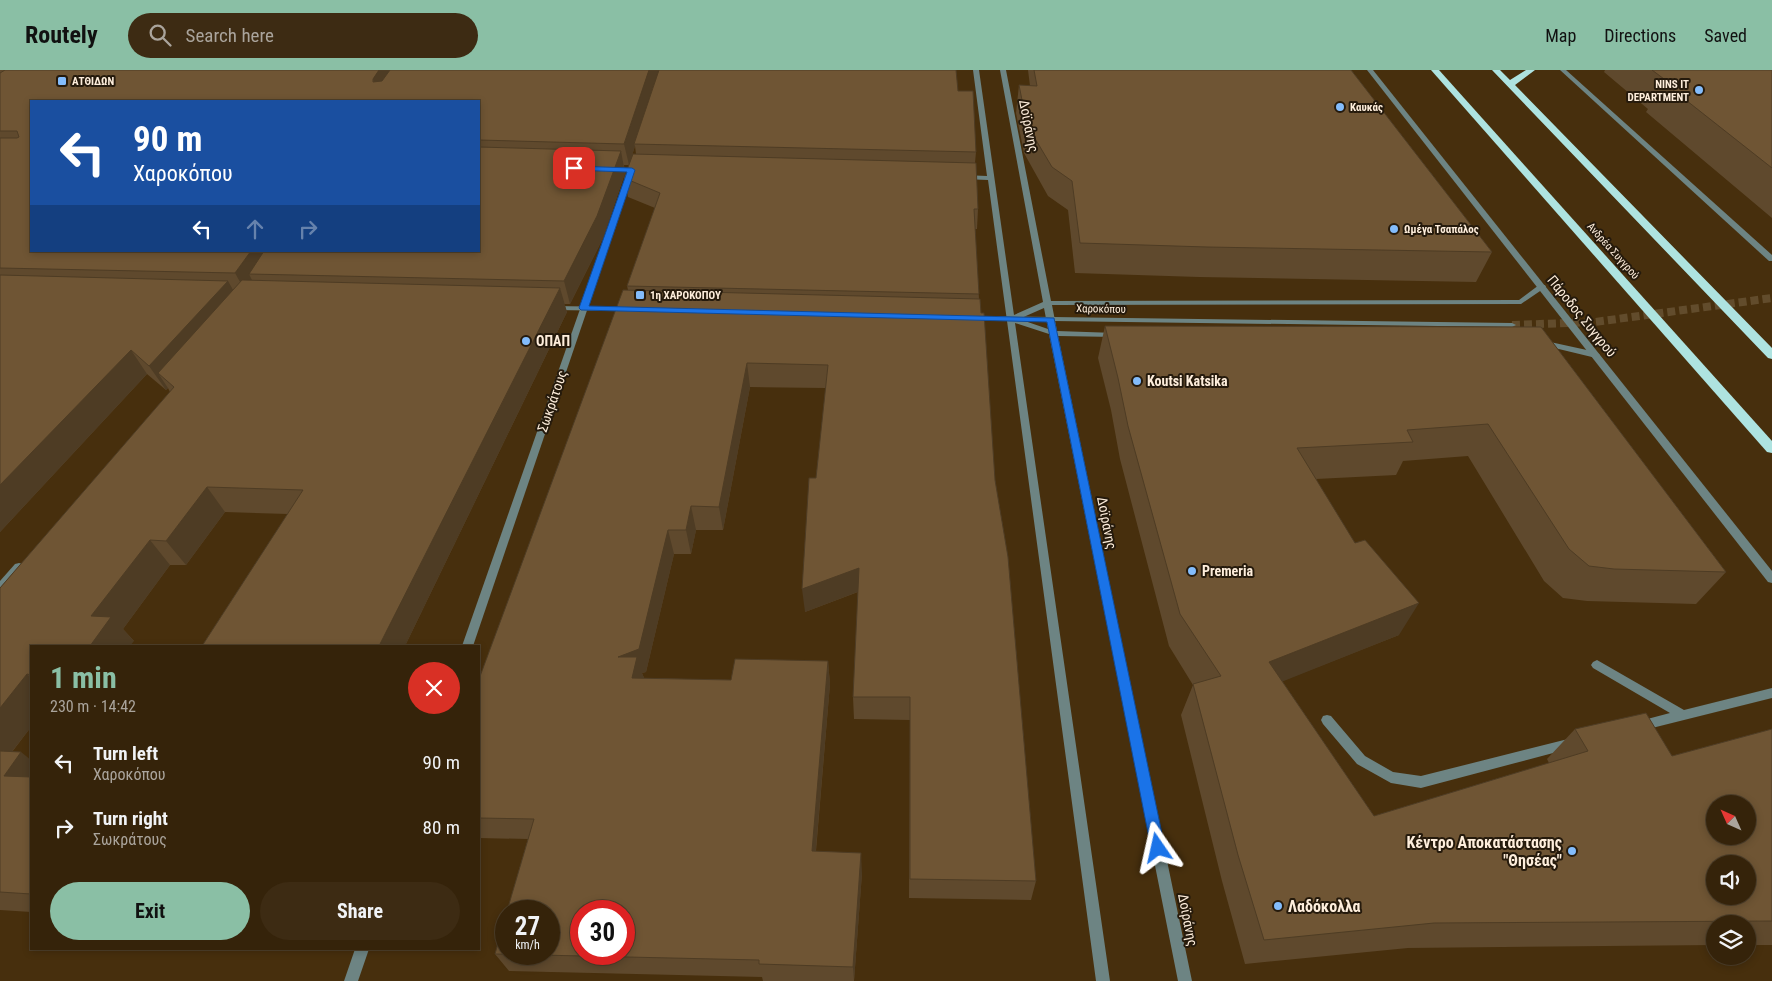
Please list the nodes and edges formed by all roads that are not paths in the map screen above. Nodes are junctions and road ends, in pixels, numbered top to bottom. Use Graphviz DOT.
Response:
graph roads {
  1 [pos="976,70"];
  2 [pos="1003,70"];
  3 [pos="1370,70"];
  4 [pos="1435,70"];
  5 [pos="1496,70"];
  6 [pos="1531,70"];
  7 [pos="1563,70"];
  8 [pos="1510,84"];
  9 [pos="622,170"];
  10 [pos="953,177"];
  11 [pos="992,178"];
  12 [pos="1772,259"];
  13 [pos="1542,287"];
  14 [pos="1048,303"];
  15 [pos="545,307"];
  16 [pos="584,308"];
  17 [pos="634,310"];
  18 [pos="962,318"];
  19 [pos="1012,319"];
  20 [pos="1051,320"];
  21 [pos="1512,325"];
  22 [pos="1053,333"];
  23 [pos="1122,335"];
  24 [pos="1528,341"];
  25 [pos="1596,355"];
  26 [pos="1772,355"];
  27 [pos="1772,449"];
  28 [pos="26,559"];
  29 [pos="1772,579"];
  30 [pos="0,588"];
  31 [pos="467,645"];
  32 [pos="1597,665"];
  33 [pos="1772,693"];
  34 [pos="1683,715"];
  35 [pos="1326,720"];
  36 [pos="1626,729"];
  37 [pos="1580,741"];
  38 [pos="362,950"];
  39 [pos="351,981"];
  40 [pos="1103,981"];
  41 [pos="1185,981"];
  1 -- 11 [label="street"];
  2 -- 14 [label="street, Δοϊράνης"];
  3 -- 13 [label="street, Πάροδος Συγγρού"];
  4 -- 27 [label="highway, Ανδρέα Συγγρού"];
  5 -- 8 [label="highway"];
  6 -- 8 [label="highway"];
  7 -- 12 [label="street"];
  8 -- 26 [label="highway"];
  9 -- 16 [label="street, Σωκράτους"];
  10 -- 11 [label="street"];
  11 -- 19 [label="street"];
  13 -- 14 [label="street, Χαροκόπου"];
  13 -- 25 [label="street, Πάροδος Συγγρού"];
  14 -- 19 [label="street"];
  14 -- 20 [label="street, Δοϊράνης"];
  15 -- 16 [label="street"];
  16 -- 17 [label="street"];
  16 -- 31 [label="street, Σωκράτους"];
  18 -- 19 [label="street, Χαροκόπου"];
  19 -- 20 [label="street, Χαροκόπου"];
  19 -- 22 [label="street, Χαροκόπου"];
  19 -- 40 [label="street"];
  20 -- 21 [label="street, Χαροκόπου"];
  20 -- 22 [label="street, Δοϊράνης"];
  22 -- 23 [label="street, Χαροκόπου"];
  22 -- 41 [label="street, Δοϊράνης"];
  24 -- 25 [label="street"];
  25 -- 29 [label="street, Πάροδος Συγγρού"];
  28 -- 30 [label="street"];
  32 -- 34 [label="street"];
  33 -- 34 [label="street"];
  34 -- 36 [label="street"];
  35 -- 37 [label="street"];
  38 -- 39 [label="street"];
}
